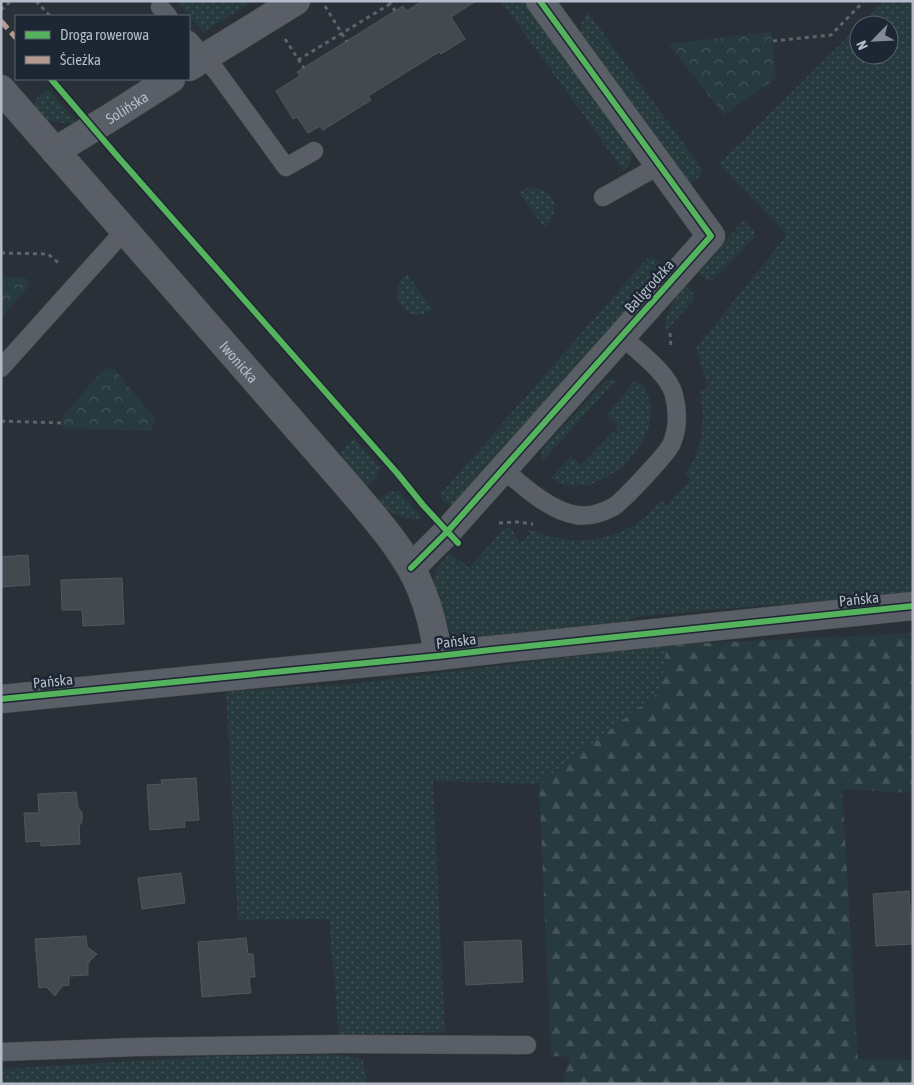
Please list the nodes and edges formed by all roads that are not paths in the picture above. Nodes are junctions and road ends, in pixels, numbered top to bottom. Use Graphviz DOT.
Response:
graph roads {
  1 [pos="296,1"];
  2 [pos="540,1"];
  3 [pos="194,55"];
  4 [pos="169,80"];
  5 [pos="3,95"];
  6 [pos="55,151"];
  7 [pos="314,151"];
  8 [pos="660,165"];
  9 [pos="603,197"];
  10 [pos="125,230"];
  11 [pos="622,336"];
  12 [pos="1,368"];
  13 [pos="503,469"];
  14 [pos="411,568"];
  15 [pos="913,606"];
  16 [pos="438,656"];
  17 [pos="1,699"];
  18 [pos="527,1045"];
  19 [pos="1,1052"];
  1 -- 3 [label="street"];
  2 -- 8 [label="street, Baligrodzka"];
  3 -- 7 [label="lane"];
  4 -- 6 [label="street, Solińska"];
  5 -- 6 [label="street, Iwonicka"];
  6 -- 10 [label="street, Iwonicka"];
  8 -- 9 [label="lane"];
  8 -- 11 [label="street, Baligrodzka"];
  10 -- 12 [label="lane"];
  10 -- 14 [label="street, Iwonicka"];
  11 -- 13 [label="street, Baligrodzka"];
  11 -- 13 [label="lane"];
  13 -- 14 [label="street, Baligrodzka"];
  14 -- 16 [label="street, Iwonicka"];
  15 -- 16 [label="street, Pańska"];
  16 -- 17 [label="street, Pańska"];
  18 -- 19 [label="lane"];
}
